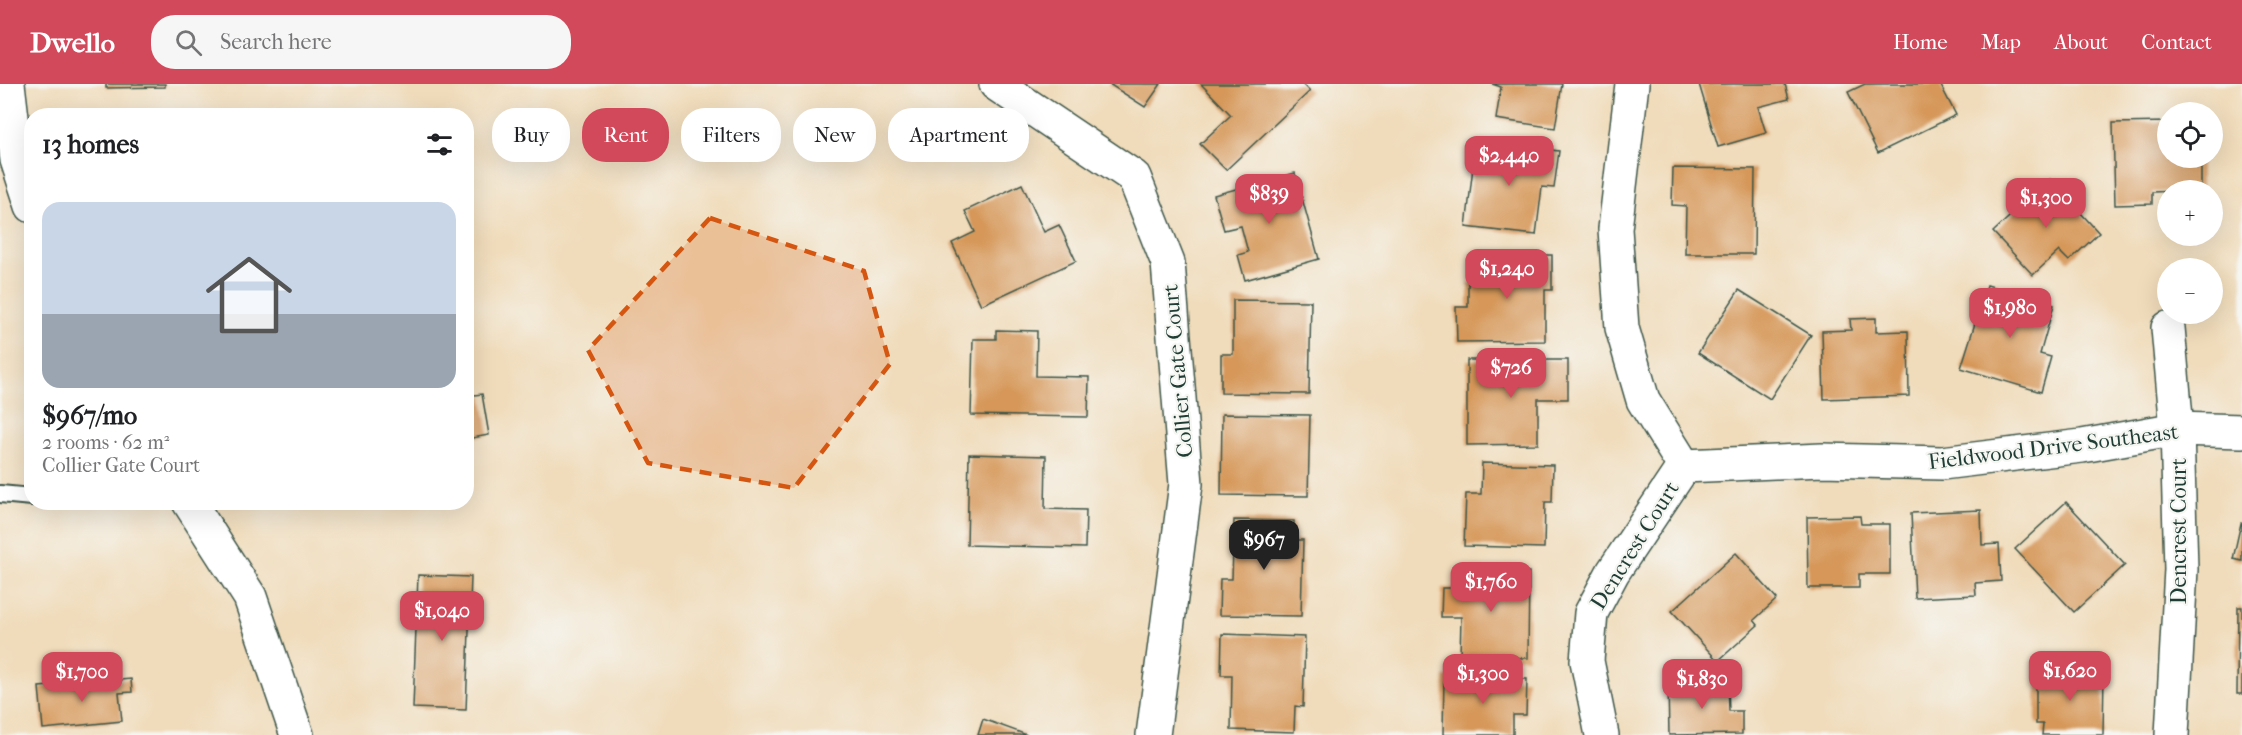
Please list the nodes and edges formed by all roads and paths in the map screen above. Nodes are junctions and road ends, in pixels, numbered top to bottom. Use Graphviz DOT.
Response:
graph roads {
  1 [pos="8,84"];
  2 [pos="996,84"];
  3 [pos="1632,84"];
  4 [pos="24,181"];
  5 [pos="2168,328"];
  6 [pos="2177,429"];
  7 [pos="2242,431"];
  8 [pos="1684,466"];
  9 [pos="0,494"];
  10 [pos="24,496"];
  11 [pos="194,510"];
  12 [pos="297,735"];
  13 [pos="1153,735"];
  14 [pos="1602,735"];
  15 [pos="2172,735"];
  1 -- 4 [label="street"];
  2 -- 13 [label="street, Collier Gate Court"];
  3 -- 8 [label="street, Dencrest Court"];
  5 -- 6 [label="street, Dencrest Court"];
  6 -- 7 [label="street, Fieldwood Drive Southeast"];
  6 -- 8 [label="street, Fieldwood Drive Southeast"];
  6 -- 15 [label="street, Dencrest Court"];
  8 -- 14 [label="street, Dencrest Court"];
  9 -- 10 [label="lane"];
  11 -- 12 [label="street"];
}
